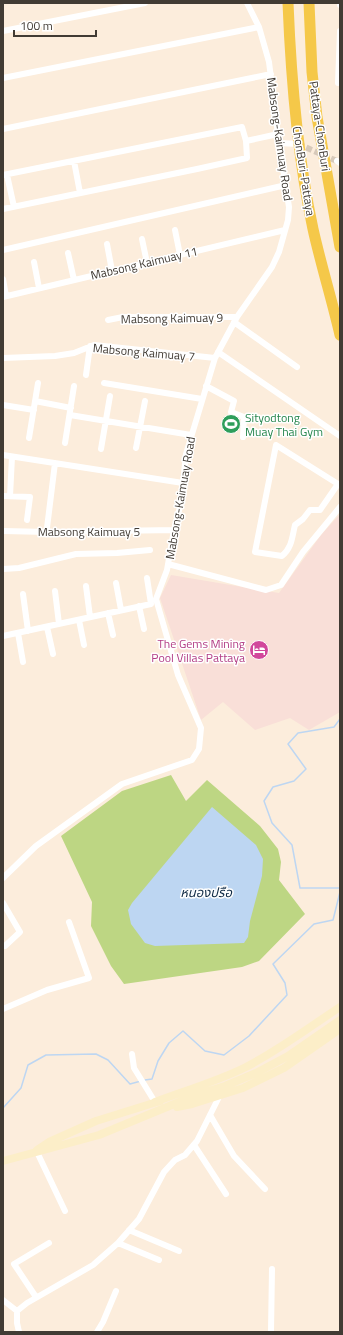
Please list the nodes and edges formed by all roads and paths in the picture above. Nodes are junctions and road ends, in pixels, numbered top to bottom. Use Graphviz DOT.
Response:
graph roads {
  1 [pos="145,3"];
  2 [pos="247,3"];
  3 [pos="288,3"];
  4 [pos="309,3"];
  5 [pos="259,27"];
  6 [pos="3,31"];
  7 [pos="340,31"];
  8 [pos="271,74"];
  9 [pos="3,78"];
  10 [pos="338,83"];
  11 [pos="3,129"];
  12 [pos="278,134"];
  13 [pos="246,141"];
  14 [pos="279,143"];
  15 [pos="298,144"];
  16 [pos="74,161"];
  17 [pos="5,175"];
  18 [pos="286,185"];
  19 [pos="80,193"];
  20 [pos="14,207"];
  21 [pos="3,209"];
  22 [pos="175,230"];
  23 [pos="285,230"];
  24 [pos="142,239"];
  25 [pos="107,244"];
  26 [pos="340,247"];
  27 [pos="3,250"];
  28 [pos="68,253"];
  29 [pos="180,255"];
  30 [pos="34,262"];
  31 [pos="147,263"];
  32 [pos="112,271"];
  33 [pos="3,279"];
  34 [pos="74,280"];
  35 [pos="39,288"];
  36 [pos="5,297"];
  37 [pos="235,319"];
  38 [pos="108,320"];
  39 [pos="340,336"];
  40 [pos="90,346"];
  41 [pos="218,352"];
  42 [pos="3,358"];
  43 [pos="215,358"];
  44 [pos="297,366"];
  45 [pos="86,375"];
  46 [pos="38,383"];
  47 [pos="104,383"];
  48 [pos="74,386"];
  49 [pos="206,386"];
  50 [pos="110,396"];
  51 [pos="202,399"];
  52 [pos="145,401"];
  53 [pos="35,402"];
  54 [pos="3,404"];
  55 [pos="34,410"];
  56 [pos="70,412"];
  57 [pos="106,421"];
  58 [pos="140,427"];
  59 [pos="191,435"];
  60 [pos="340,436"];
  61 [pos="243,437"];
  62 [pos="29,438"];
  63 [pos="65,443"];
  64 [pos="136,448"];
  65 [pos="101,449"];
  66 [pos="3,455"];
  67 [pos="12,456"];
  68 [pos="55,464"];
  69 [pos="183,483"];
  70 [pos="3,496"];
  71 [pos="10,496"];
  72 [pos="340,507"];
  73 [pos="27,520"];
  74 [pos="47,528"];
  75 [pos="174,530"];
  76 [pos="3,531"];
  77 [pos="290,547"];
  78 [pos="150,550"];
  79 [pos="303,552"];
  80 [pos="168,564"];
  81 [pos="3,569"];
  82 [pos="147,578"];
  83 [pos="116,583"];
  84 [pos="86,586"];
  85 [pos="55,591"];
  86 [pos="22,594"];
  87 [pos="139,606"];
  88 [pos="120,610"];
  89 [pos="108,613"];
  90 [pos="90,617"];
  91 [pos="79,620"];
  92 [pos="59,624"];
  93 [pos="47,627"];
  94 [pos="144,629"];
  95 [pos="28,631"];
  96 [pos="18,633"];
  97 [pos="113,635"];
  98 [pos="3,636"];
  99 [pos="84,645"];
  100 [pos="53,654"];
  101 [pos="24,662"];
  102 [pos="3,878"];
  103 [pos="3,903"];
  104 [pos="69,922"];
  105 [pos="5,946"];
  106 [pos="340,1007"];
  107 [pos="3,1009"];
  108 [pos="340,1020"];
  109 [pos="340,1029"];
  110 [pos="132,1054"];
  111 [pos="220,1095"];
  112 [pos="190,1097"];
  113 [pos="154,1102"];
  114 [pos="161,1110"];
  115 [pos="210,1115"];
  116 [pos="96,1121"];
  117 [pos="99,1135"];
  118 [pos="194,1145"];
  119 [pos="35,1153"];
  120 [pos="3,1161"];
  121 [pos="265,1189"];
  122 [pos="226,1194"];
  123 [pos="64,1211"];
  124 [pos="129,1230"];
  125 [pos="49,1243"];
  126 [pos="118,1243"];
  127 [pos="179,1251"];
  128 [pos="159,1260"];
  129 [pos="272,1269"];
  130 [pos="116,1291"];
  131 [pos="36,1298"];
  132 [pos="3,1300"];
  133 [pos="17,1311"];
  134 [pos="18,1332"];
  135 [pos="97,1332"];
  136 [pos="271,1332"];
  1 -- 6 [label="street"];
  2 -- 5 [label="street, Mabsong-Kaimuay Road"];
  3 -- 39 [label="highway, ChonBuri-Pattaya"];
  4 -- 26 [label="highway, Pattaya-ChonBuri"];
  5 -- 8 [label="street, Mabsong-Kaimuay Road"];
  5 -- 9 [label="street"];
  7 -- 10 [label="street"];
  8 -- 11 [label="street"];
  8 -- 12 [label="street, Mabsong-Kaimuay Road"];
  12 -- 13 [label="street"];
  12 -- 14 [label="street, Mabsong-Kaimuay Road"];
  13 -- 16 [label="street"];
  13 -- 19 [label="street"];
  14 -- 15 [label="street"];
  14 -- 18 [label="street, Mabsong-Kaimuay Road"];
  16 -- 17 [label="street"];
  16 -- 19 [label="street"];
  17 -- 20 [label="street"];
  18 -- 23 [label="street, Mabsong-Kaimuay Road"];
  18 -- 27 [label="street"];
  19 -- 20 [label="street"];
  20 -- 21 [label="street"];
  22 -- 29 [label="street"];
  23 -- 29 [label="street, Mabsong Kaimuay 11"];
  23 -- 37 [label="street, Mabsong-Kaimuay Road"];
  24 -- 31 [label="street"];
  25 -- 32 [label="street"];
  28 -- 34 [label="street"];
  29 -- 31 [label="street, Mabsong Kaimuay 11"];
  30 -- 35 [label="street"];
  31 -- 32 [label="street, Mabsong Kaimuay 11"];
  32 -- 34 [label="street, Mabsong Kaimuay 11"];
  33 -- 36 [label="street"];
  34 -- 35 [label="street, Mabsong Kaimuay 11"];
  35 -- 36 [label="street, Mabsong Kaimuay 11"];
  37 -- 38 [label="street, Mabsong Kaimuay 9"];
  37 -- 41 [label="street, Mabsong-Kaimuay Road"];
  37 -- 44 [label="street"];
  40 -- 42 [label="street, Mabsong Kaimuay 7"];
  40 -- 43 [label="street, Mabsong Kaimuay 7"];
  40 -- 45 [label="street"];
  41 -- 43 [label="street, Mabsong-Kaimuay Road"];
  41 -- 60 [label="street"];
  43 -- 49 [label="street, Mabsong-Kaimuay Road"];
  46 -- 53 [label="street"];
  47 -- 51 [label="street"];
  48 -- 56 [label="street"];
  49 -- 51 [label="street, Mabsong-Kaimuay Road"];
  49 -- 61 [label="street"];
  50 -- 57 [label="street"];
  51 -- 59 [label="street, Mabsong-Kaimuay Road"];
  52 -- 58 [label="street"];
  53 -- 55 [label="street"];
  53 -- 56 [label="street"];
  54 -- 55 [label="street"];
  55 -- 62 [label="street"];
  56 -- 57 [label="street"];
  56 -- 63 [label="street"];
  57 -- 58 [label="street"];
  57 -- 65 [label="street"];
  58 -- 59 [label="street"];
  58 -- 64 [label="street"];
  59 -- 69 [label="street, Mabsong-Kaimuay Road"];
  66 -- 67 [label="street"];
  67 -- 68 [label="street"];
  67 -- 71 [label="street"];
  68 -- 69 [label="street"];
  68 -- 74 [label="street"];
  69 -- 75 [label="street, Mabsong-Kaimuay Road"];
  70 -- 71 [label="street"];
  71 -- 73 [label="street"];
  72 -- 79 [label="street"];
  75 -- 76 [label="street, Mabsong Kaimuay 5"];
  75 -- 80 [label="street, Mabsong-Kaimuay Road"];
  77 -- 77 [label="street"];
  77 -- 79 [label="street"];
  78 -- 81 [label="street"];
  79 -- 80 [label="street"];
  80 -- 102 [label="street, Mabsong-Kaimuay Road"];
  82 -- 87 [label="street"];
  83 -- 88 [label="street"];
  84 -- 90 [label="street"];
  85 -- 92 [label="street"];
  86 -- 95 [label="street"];
  87 -- 88 [label="street"];
  87 -- 94 [label="street"];
  88 -- 89 [label="street"];
  89 -- 90 [label="street"];
  89 -- 97 [label="street"];
  90 -- 91 [label="street"];
  91 -- 92 [label="street"];
  91 -- 99 [label="street"];
  92 -- 93 [label="street"];
  93 -- 95 [label="street"];
  93 -- 100 [label="street"];
  95 -- 96 [label="street"];
  96 -- 98 [label="street"];
  96 -- 101 [label="street"];
  103 -- 105 [label="street"];
  104 -- 107 [label="street"];
  106 -- 113 [label="main road"];
  108 -- 112 [label="main road"];
  109 -- 111 [label="main road"];
  110 -- 113 [label="street"];
  111 -- 114 [label="main road"];
  111 -- 115 [label="street"];
  112 -- 113 [label="main road"];
  112 -- 114 [label="main road"];
  113 -- 116 [label="main road"];
  114 -- 117 [label="main road"];
  115 -- 118 [label="street"];
  115 -- 121 [label="street"];
  116 -- 117 [label="main road"];
  116 -- 119 [label="main road"];
  117 -- 119 [label="main road"];
  118 -- 122 [label="street"];
  118 -- 124 [label="street"];
  119 -- 120 [label="main road"];
  119 -- 123 [label="street"];
  124 -- 126 [label="street"];
  124 -- 127 [label="street"];
  125 -- 131 [label="street"];
  126 -- 128 [label="street"];
  126 -- 131 [label="street"];
  129 -- 136 [label="street"];
  130 -- 135 [label="street"];
  131 -- 133 [label="street"];
  132 -- 133 [label="street"];
  133 -- 134 [label="street"];
}
